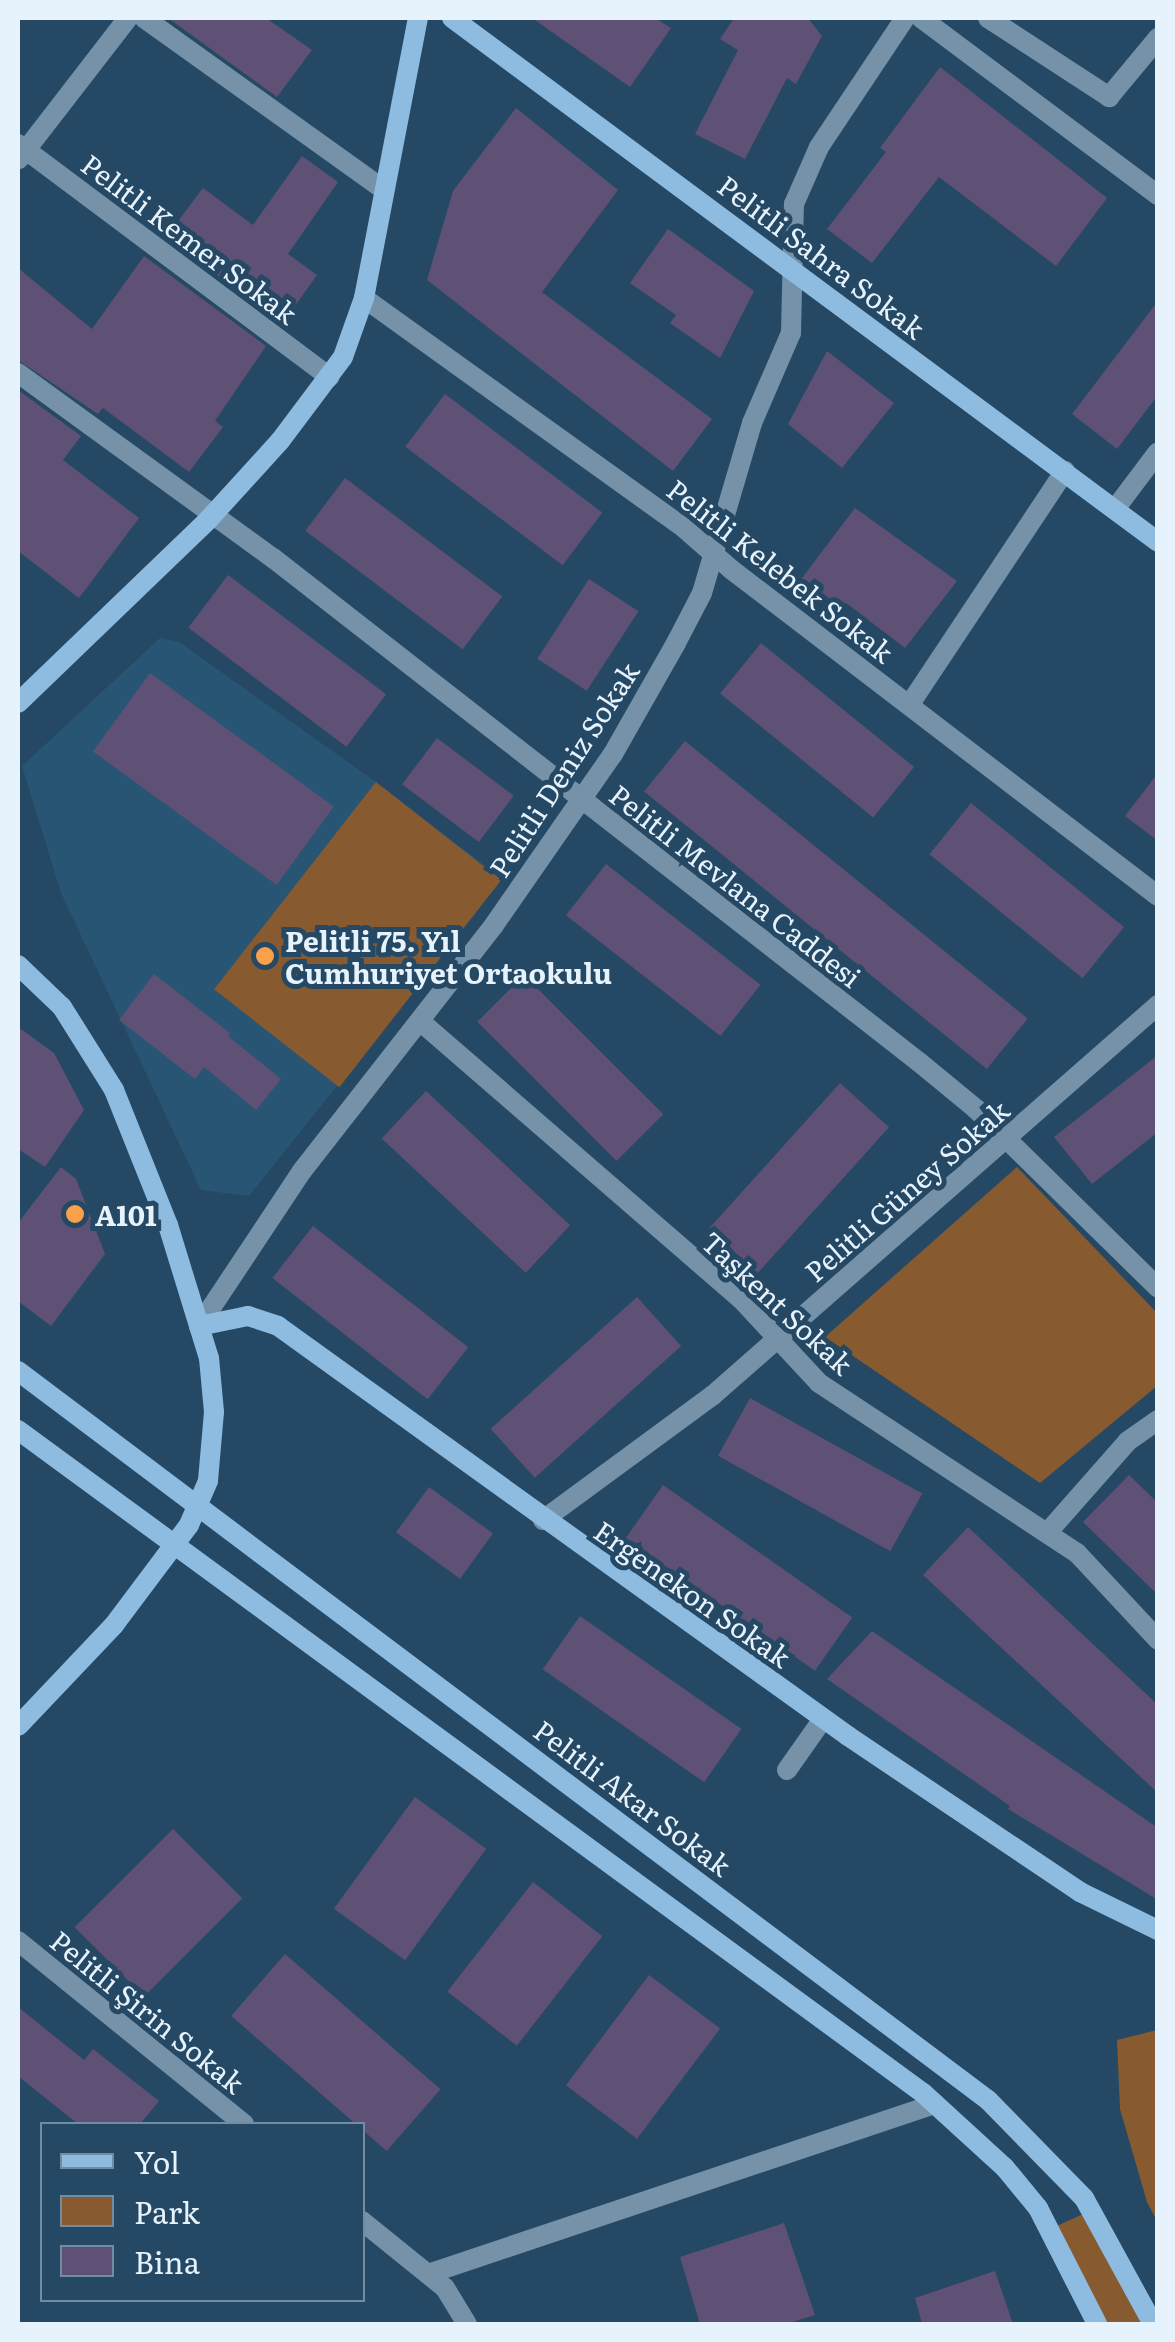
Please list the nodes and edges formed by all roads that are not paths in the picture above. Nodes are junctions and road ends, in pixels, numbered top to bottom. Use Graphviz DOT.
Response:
graph roads {
  1 [pos="128,18"];
  2 [pos="144,18"];
  3 [pos="418,18"];
  4 [pos="452,18"];
  5 [pos="905,18"];
  6 [pos="922,18"];
  7 [pos="988,18"];
  8 [pos="1158,38"];
  9 [pos="20,151"];
  10 [pos="382,189"];
  11 [pos="1158,196"];
  12 [pos="796,270"];
  13 [pos="364,298"];
  14 [pos="18,373"];
  15 [pos="330,377"];
  16 [pos="1158,452"];
  17 [pos="1066,470"];
  18 [pos="1115,509"];
  19 [pos="213,514"];
  20 [pos="1158,542"];
  21 [pos="713,553"];
  22 [pos="18,702"];
  23 [pos="910,704"];
  24 [pos="582,799"];
  25 [pos="1158,896"];
  26 [pos="18,965"];
  27 [pos="1158,1006"];
  28 [pos="421,1022"];
  29 [pos="1006,1139"];
  30 [pos="1158,1288"];
  31 [pos="199,1326"];
  32 [pos="776,1339"];
  33 [pos="18,1371"];
  34 [pos="1158,1420"];
  35 [pos="18,1430"];
  36 [pos="200,1505"];
  37 [pos="543,1520"];
  38 [pos="1047,1533"];
  39 [pos="173,1546"];
  40 [pos="1158,1640"];
  41 [pos="822,1719"];
  42 [pos="18,1726"];
  43 [pos="786,1770"];
  44 [pos="1158,1930"];
  45 [pos="18,1940"];
  46 [pos="935,2104"];
  47 [pos="242,2122"];
  48 [pos="365,2222"];
  49 [pos="428,2274"];
  50 [pos="467,2324"];
  51 [pos="1097,2324"];
  52 [pos="1153,2324"];
  1 -- 9 [label="street"];
  2 -- 10 [label="street"];
  3 -- 10 [label="street"];
  4 -- 12 [label="street, Pelitli Sahra Sokak"];
  5 -- 12 [label="street, Pelitli Deniz Sokak"];
  6 -- 11 [label="street"];
  7 -- 8 [label="street"];
  9 -- 15 [label="street, Pelitli Kemer Sokak"];
  10 -- 13 [label="street"];
  12 -- 17 [label="street, Pelitli Sahra Sokak"];
  12 -- 21 [label="street, Pelitli Deniz Sokak"];
  13 -- 15 [label="street"];
  13 -- 21 [label="street, Pelitli Kelebek Sokak"];
  14 -- 19 [label="street, Pelitli Mevlana Caddesi"];
  15 -- 19 [label="street"];
  16 -- 18 [label="street"];
  17 -- 18 [label="street, Pelitli Sahra Sokak"];
  17 -- 23 [label="street"];
  18 -- 20 [label="street, Pelitli Sahra Sokak"];
  19 -- 22 [label="street"];
  19 -- 24 [label="street, Pelitli Mevlana Caddesi"];
  21 -- 23 [label="street, Pelitli Kelebek Sokak"];
  21 -- 24 [label="street, Pelitli Deniz Sokak"];
  23 -- 25 [label="street, Pelitli Kelebek Sokak"];
  24 -- 28 [label="street, Pelitli Deniz Sokak"];
  24 -- 29 [label="street, Pelitli Mevlana Caddesi"];
  26 -- 31 [label="street"];
  27 -- 29 [label="street, Pelitli Güney Sokak"];
  28 -- 31 [label="street, Pelitli Deniz Sokak"];
  28 -- 32 [label="street, Taşkent Sokak"];
  29 -- 30 [label="street, Pelitli Mevlana Caddesi"];
  29 -- 32 [label="street, Pelitli Güney Sokak"];
  31 -- 36 [label="street"];
  31 -- 37 [label="street, Ergenekon Sokak"];
  32 -- 37 [label="street, Pelitli Güney Sokak"];
  32 -- 38 [label="street, Taşkent Sokak"];
  33 -- 36 [label="street, Pelitli Akar Sokak"];
  34 -- 38 [label="street"];
  35 -- 39 [label="street"];
  36 -- 39 [label="street"];
  36 -- 52 [label="street, Pelitli Akar Sokak"];
  37 -- 41 [label="street, Ergenekon Sokak"];
  38 -- 40 [label="street, Taşkent Sokak"];
  39 -- 42 [label="street"];
  39 -- 46 [label="street"];
  41 -- 43 [label="street"];
  41 -- 44 [label="street, Ergenekon Sokak"];
  45 -- 47 [label="street, Pelitli Şirin Sokak"];
  46 -- 49 [label="street"];
  46 -- 51 [label="street"];
  48 -- 49 [label="street"];
  49 -- 50 [label="street"];
}
